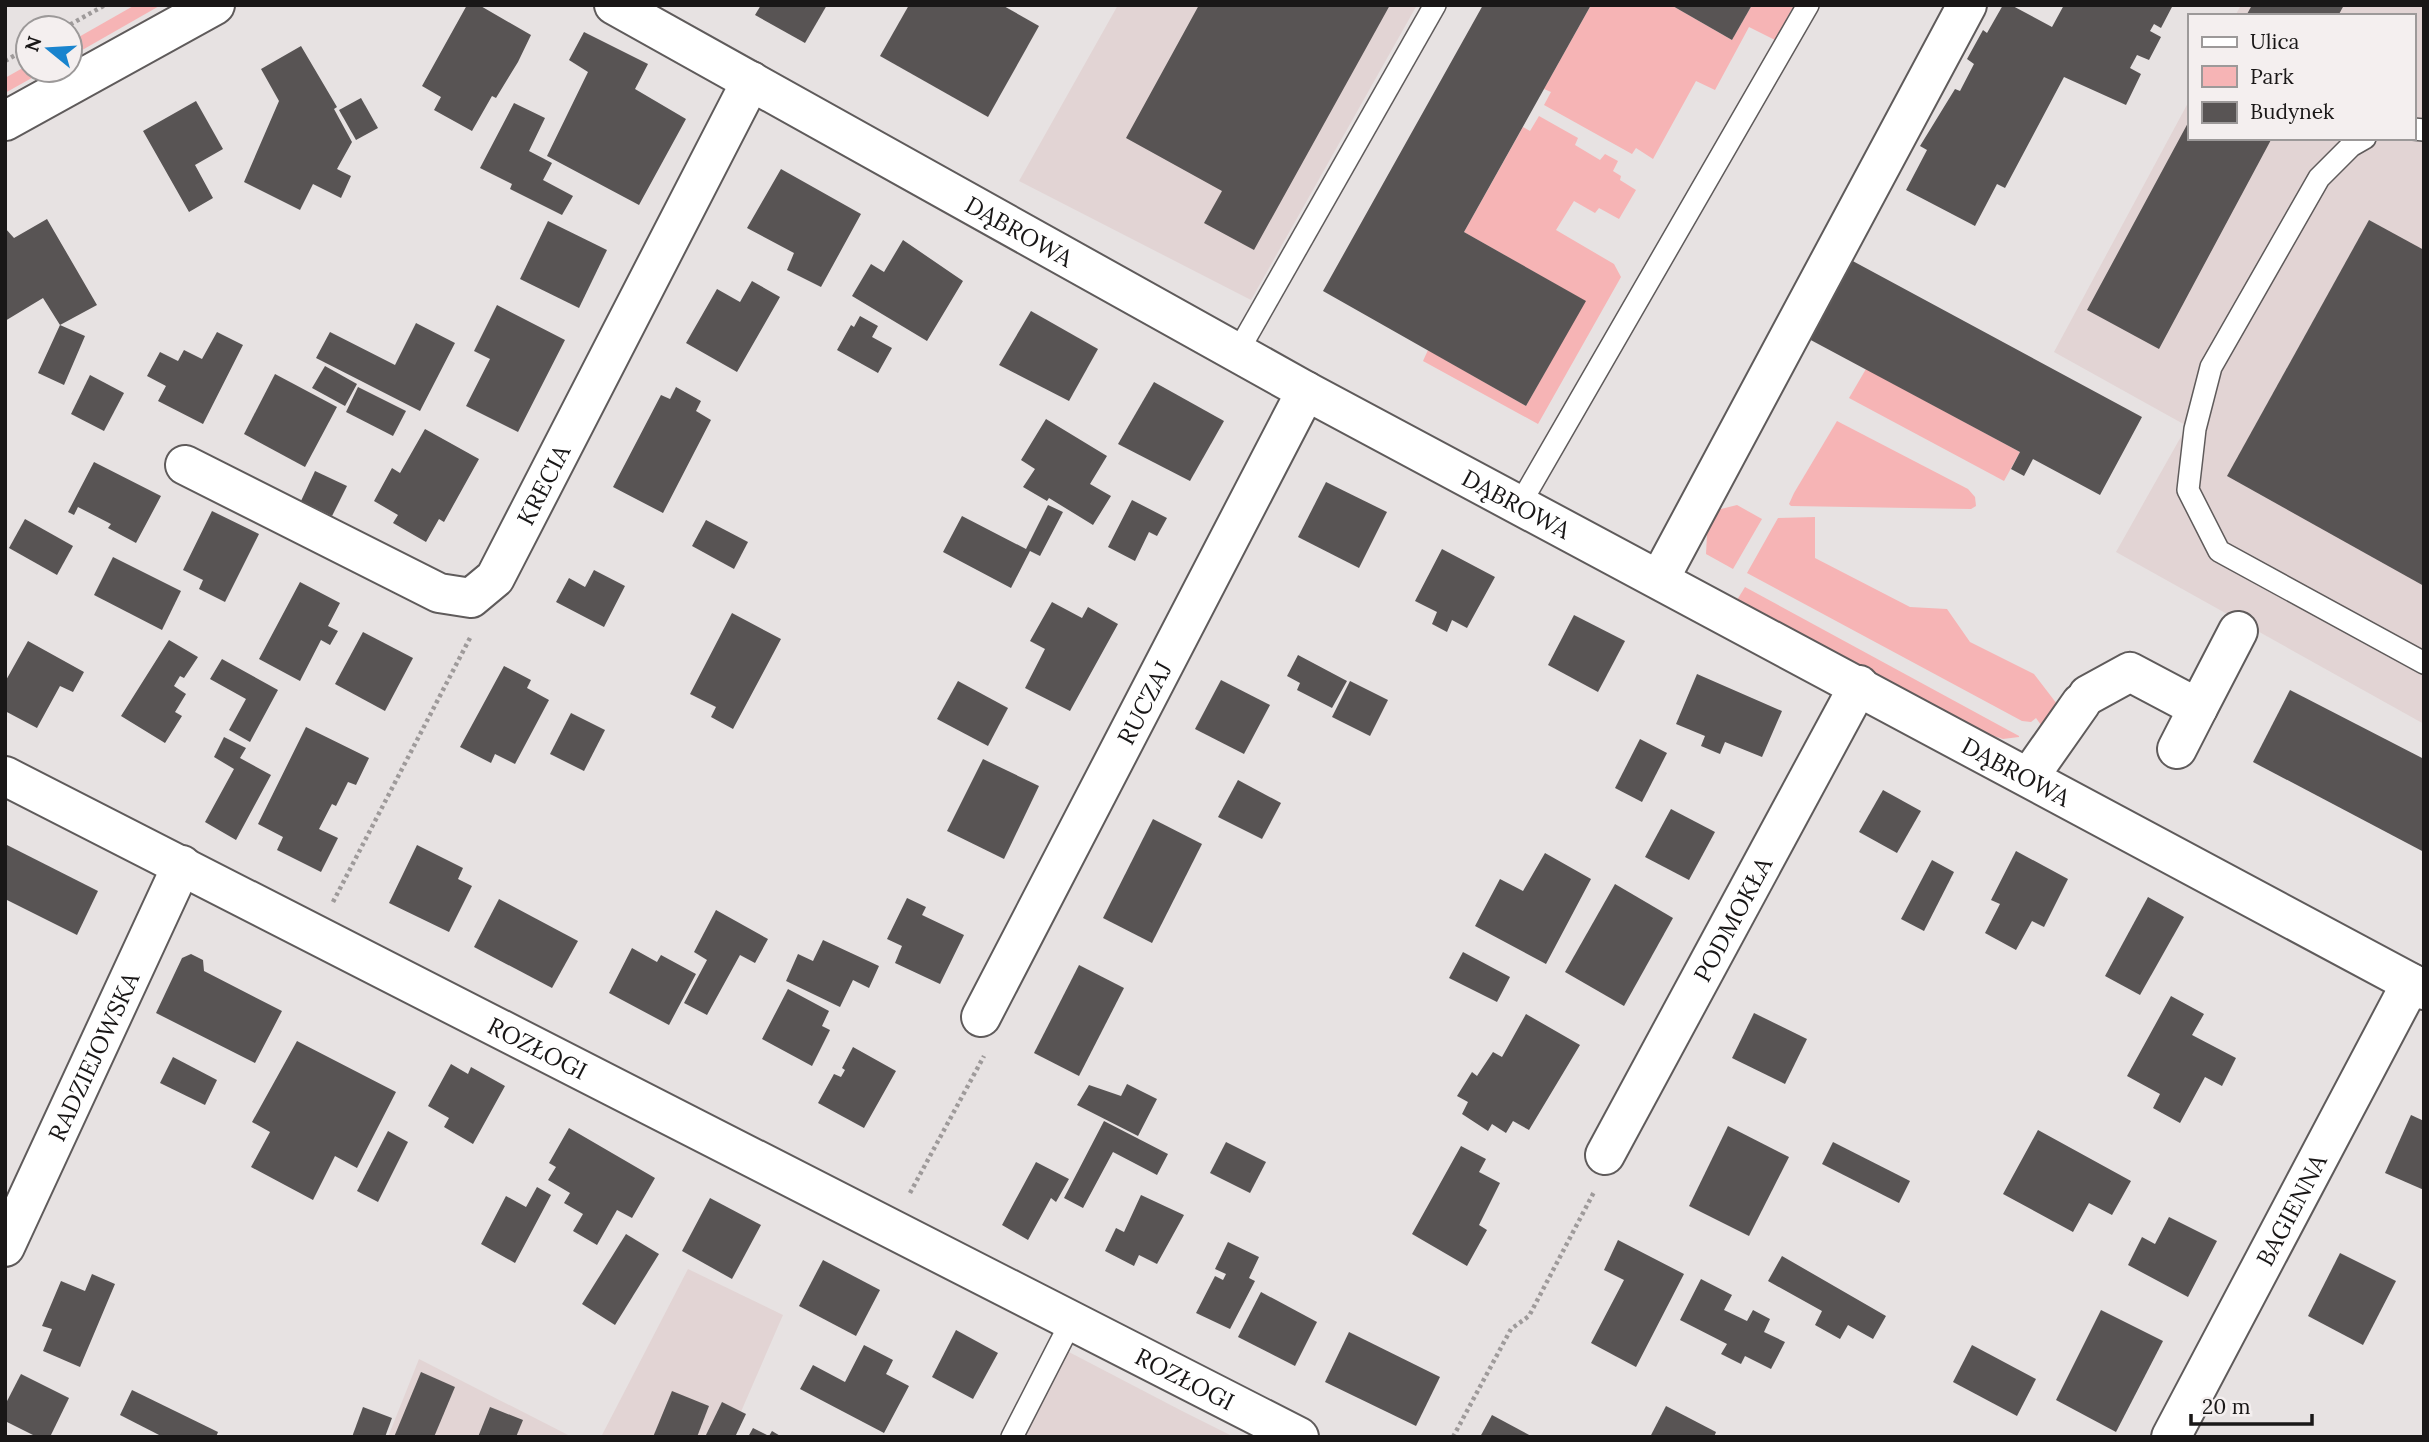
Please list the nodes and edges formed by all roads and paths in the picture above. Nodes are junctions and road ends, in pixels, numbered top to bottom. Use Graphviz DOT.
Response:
graph roads {
  1 [pos="106,5"];
  2 [pos="215,5"];
  3 [pos="614,5"];
  4 [pos="1434,5"];
  5 [pos="1808,5"];
  6 [pos="1967,5"];
  7 [pos="84,17"];
  8 [pos="751,81"];
  9 [pos="5,121"];
  10 [pos="2362,140"];
  11 [pos="1237,353"];
  12 [pos="1307,391"];
  13 [pos="185,465"];
  14 [pos="1520,504"];
  15 [pos="1660,578"];
  16 [pos="471,598"];
  17 [pos="2238,631"];
  18 [pos="2424,663"];
  19 [pos="1859,685"];
  20 [pos="2198,708"];
  21 [pos="2177,749"];
  22 [pos="5,776"];
  23 [pos="2029,777"];
  24 [pos="182,865"];
  25 [pos="317,933"];
  26 [pos="2417,987"];
  27 [pos="981,1017"];
  28 [pos="1605,1154"];
  29 [pos="892,1227"];
  30 [pos="5,1247"];
  31 [pos="1072,1320"];
  32 [pos="1012,1437"];
  33 [pos="1299,1437"];
  34 [pos="1453,1437"];
  35 [pos="2171,1437"];
  1 -- 7 [label="path"];
  2 -- 9 [label="street"];
  3 -- 8 [label="street, DĄBROWA"];
  4 -- 11 [label="lane"];
  5 -- 14 [label="lane"];
  6 -- 15 [label="street"];
  8 -- 11 [label="street, DĄBROWA"];
  8 -- 16 [label="street, KRECIA"];
  10 -- 18 [label="lane"];
  11 -- 12 [label="street, DĄBROWA"];
  12 -- 14 [label="street, DĄBROWA"];
  12 -- 27 [label="street, RUCZAJ"];
  13 -- 16 [label="street"];
  14 -- 15 [label="street, DĄBROWA"];
  15 -- 19 [label="street, DĄBROWA"];
  16 -- 25 [label="path"];
  17 -- 20 [label="street"];
  19 -- 23 [label="street, DĄBROWA"];
  19 -- 28 [label="street, PODMOKŁA"];
  20 -- 21 [label="street"];
  20 -- 23 [label="street"];
  22 -- 24 [label="street, ROZŁOGI"];
  23 -- 26 [label="street, DĄBROWA"];
  24 -- 25 [label="street, ROZŁOGI"];
  24 -- 30 [label="street, RADZIEJOWSKA"];
  25 -- 29 [label="street, ROZŁOGI"];
  26 -- 35 [label="street, BAGIENNA"];
  27 -- 29 [label="path"];
  28 -- 34 [label="path"];
  29 -- 31 [label="street, ROZŁOGI"];
  31 -- 32 [label="lane"];
  31 -- 33 [label="street, ROZŁOGI"];
}
